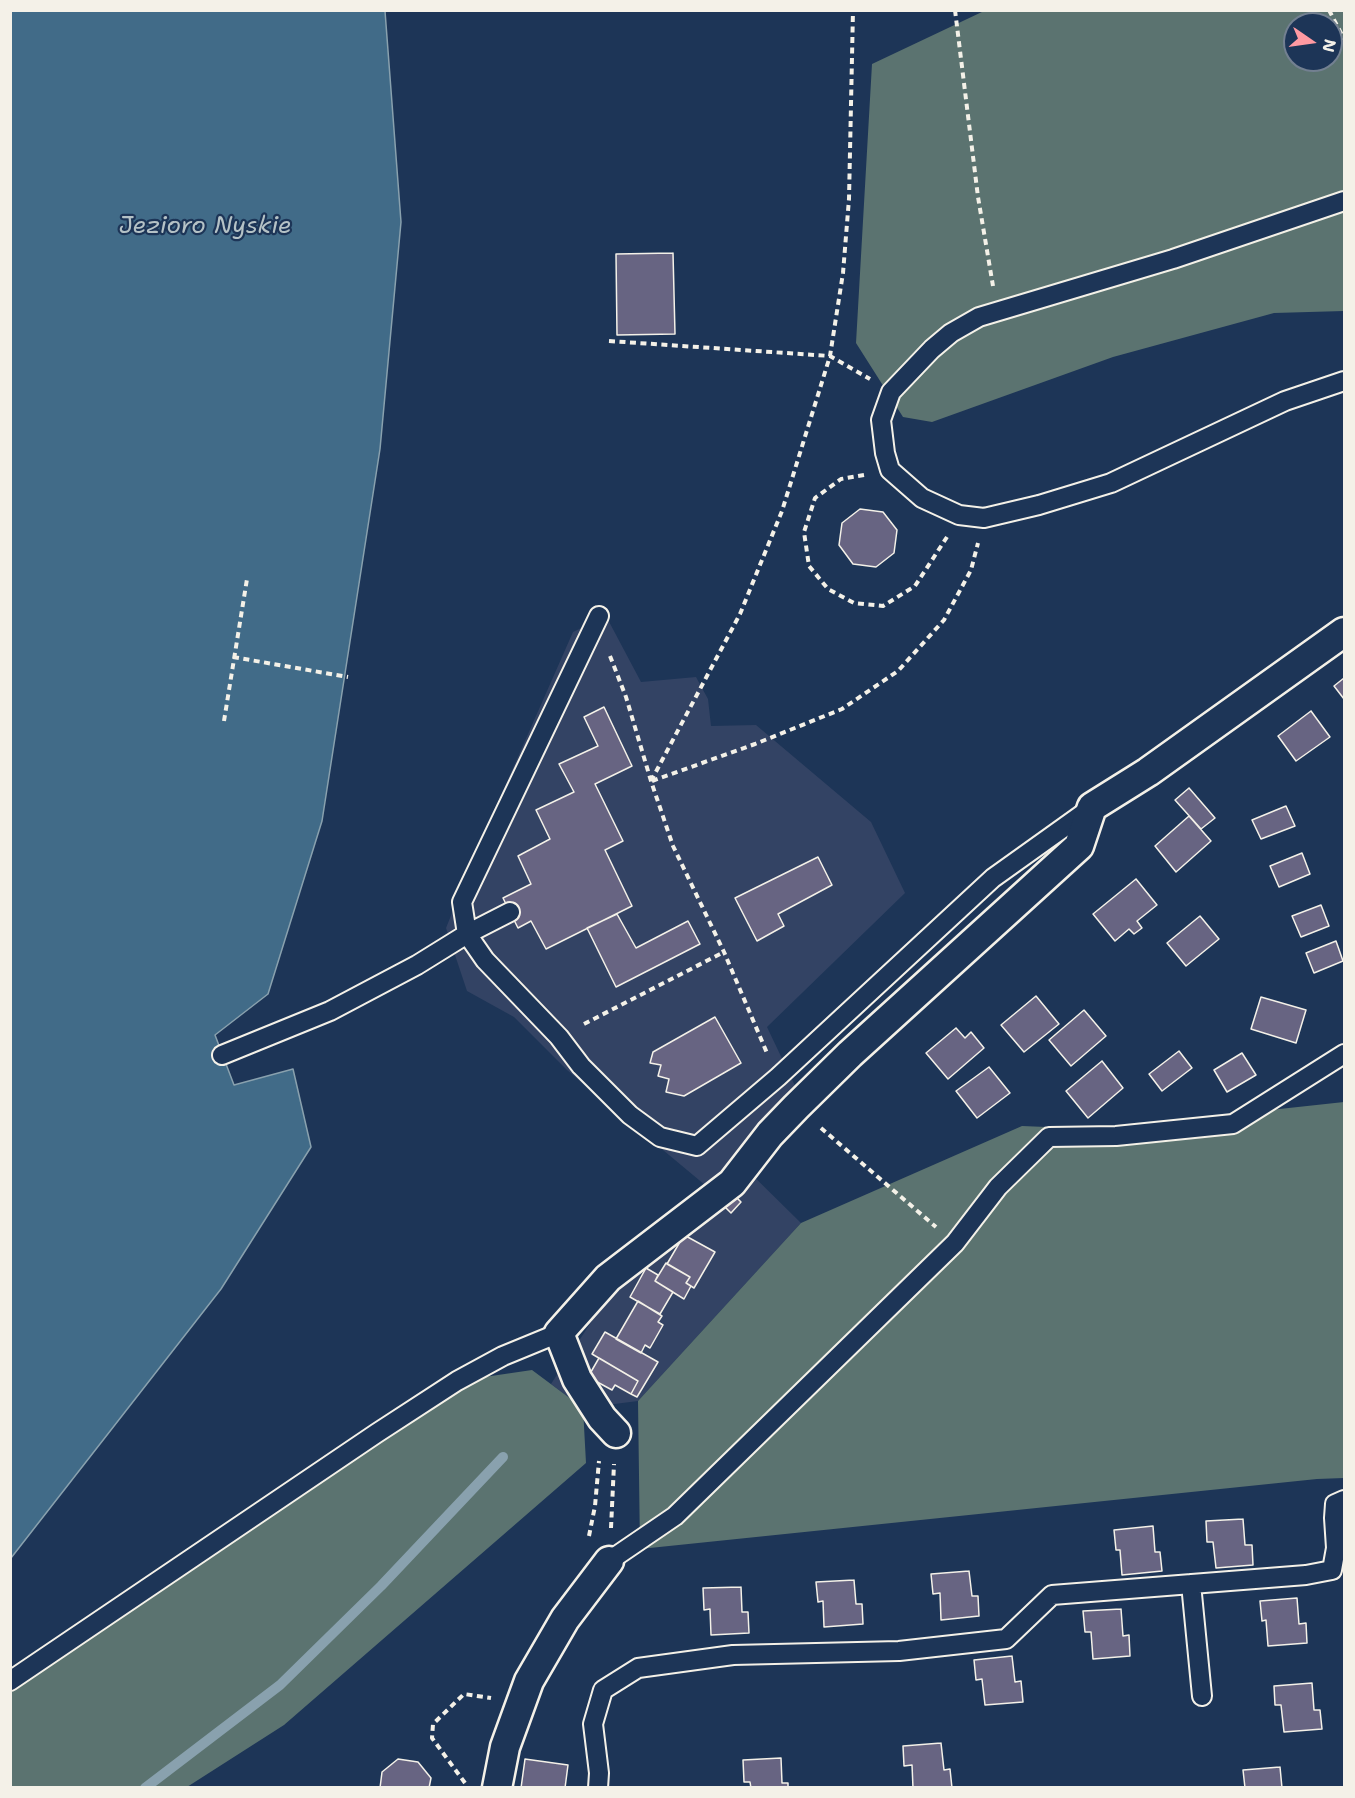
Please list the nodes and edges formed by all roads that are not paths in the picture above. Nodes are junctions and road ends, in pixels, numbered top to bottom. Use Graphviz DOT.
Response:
graph roads {
  1 [pos="1344,201"];
  2 [pos="1344,381"];
  3 [pos="599,616"];
  4 [pos="1344,632"];
  5 [pos="1092,807"];
  6 [pos="510,912"];
  7 [pos="467,934"];
  8 [pos="1344,1054"];
  9 [pos="222,1055"];
  10 [pos="559,1333"];
  11 [pos="609,1425"];
  12 [pos="1344,1500"];
  13 [pos="609,1561"];
  14 [pos="1191,1584"];
  15 [pos="10,1681"];
  16 [pos="1202,1696"];
  17 [pos="497,1788"];
  18 [pos="598,1788"];
  1 -- 2 [label="lane"];
  3 -- 7 [label="lane"];
  4 -- 5 [label="street"];
  5 -- 7 [label="lane"];
  5 -- 10 [label="street"];
  6 -- 7 [label="lane"];
  7 -- 9 [label="lane"];
  8 -- 13 [label="lane"];
  10 -- 11 [label="street"];
  10 -- 15 [label="lane"];
  12 -- 14 [label="lane"];
  13 -- 17 [label="street"];
  14 -- 16 [label="lane"];
  14 -- 18 [label="lane"];
}
